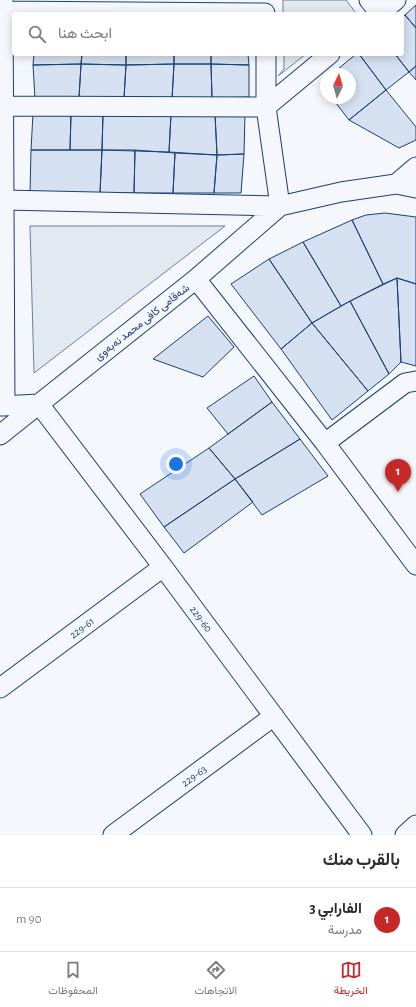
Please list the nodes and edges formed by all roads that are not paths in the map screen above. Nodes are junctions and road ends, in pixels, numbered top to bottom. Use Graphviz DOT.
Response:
graph roads {
  1 [pos="265,0"];
  2 [pos="396,0"];
  3 [pos="2,8"];
  4 [pos="376,9"];
  5 [pos="178,12"];
  6 [pos="266,12"];
  7 [pos="266,56"];
  8 [pos="328,56"];
  9 [pos="2,106"];
  10 [pos="266,107"];
  11 [pos="416,167"];
  12 [pos="396,184"];
  13 [pos="416,188"];
  14 [pos="3,205"];
  15 [pos="280,206"];
  16 [pos="196,279"];
  17 [pos="416,381"];
  18 [pos="39,404"];
  19 [pos="3,406"];
  20 [pos="0,435"];
  21 [pos="325,443"];
  22 [pos="416,565"];
  23 [pos="163,567"];
  24 [pos="0,688"];
  25 [pos="274,716"];
  26 [pos="416,825"];
  27 [pos="113,835"];
  28 [pos="362,835"];
  29 [pos="405,835"];
  1 -- 6 [label="street"];
  2 -- 4 [label="street"];
  3 -- 5 [label="street"];
  3 -- 9 [label="street"];
  7 -- 10 [label="street"];
  8 -- 10 [label="street"];
  9 -- 10 [label="street"];
  9 -- 14 [label="street"];
  10 -- 15 [label="street"];
  11 -- 12 [label="street"];
  12 -- 13 [label="street"];
  12 -- 15 [label="street"];
  14 -- 15 [label="street"];
  14 -- 19 [label="street"];
  15 -- 16 [label="street, شەقامی کافی محمد نەبەوی"];
  16 -- 18 [label="street, شەقامی کافی محمد نەبەوی"];
  16 -- 21 [label="street"];
  17 -- 21 [label="street"];
  18 -- 19 [label="street"];
  18 -- 20 [label="street, شەقامی کافی محمد نەبەوی"];
  18 -- 23 [label="street, 229-60"];
  21 -- 22 [label="street"];
  23 -- 24 [label="street, 229-61"];
  23 -- 25 [label="street, 229-60"];
  25 -- 27 [label="street, 229-63"];
  25 -- 28 [label="street, 229-60"];
  26 -- 29 [label="street"];
}
